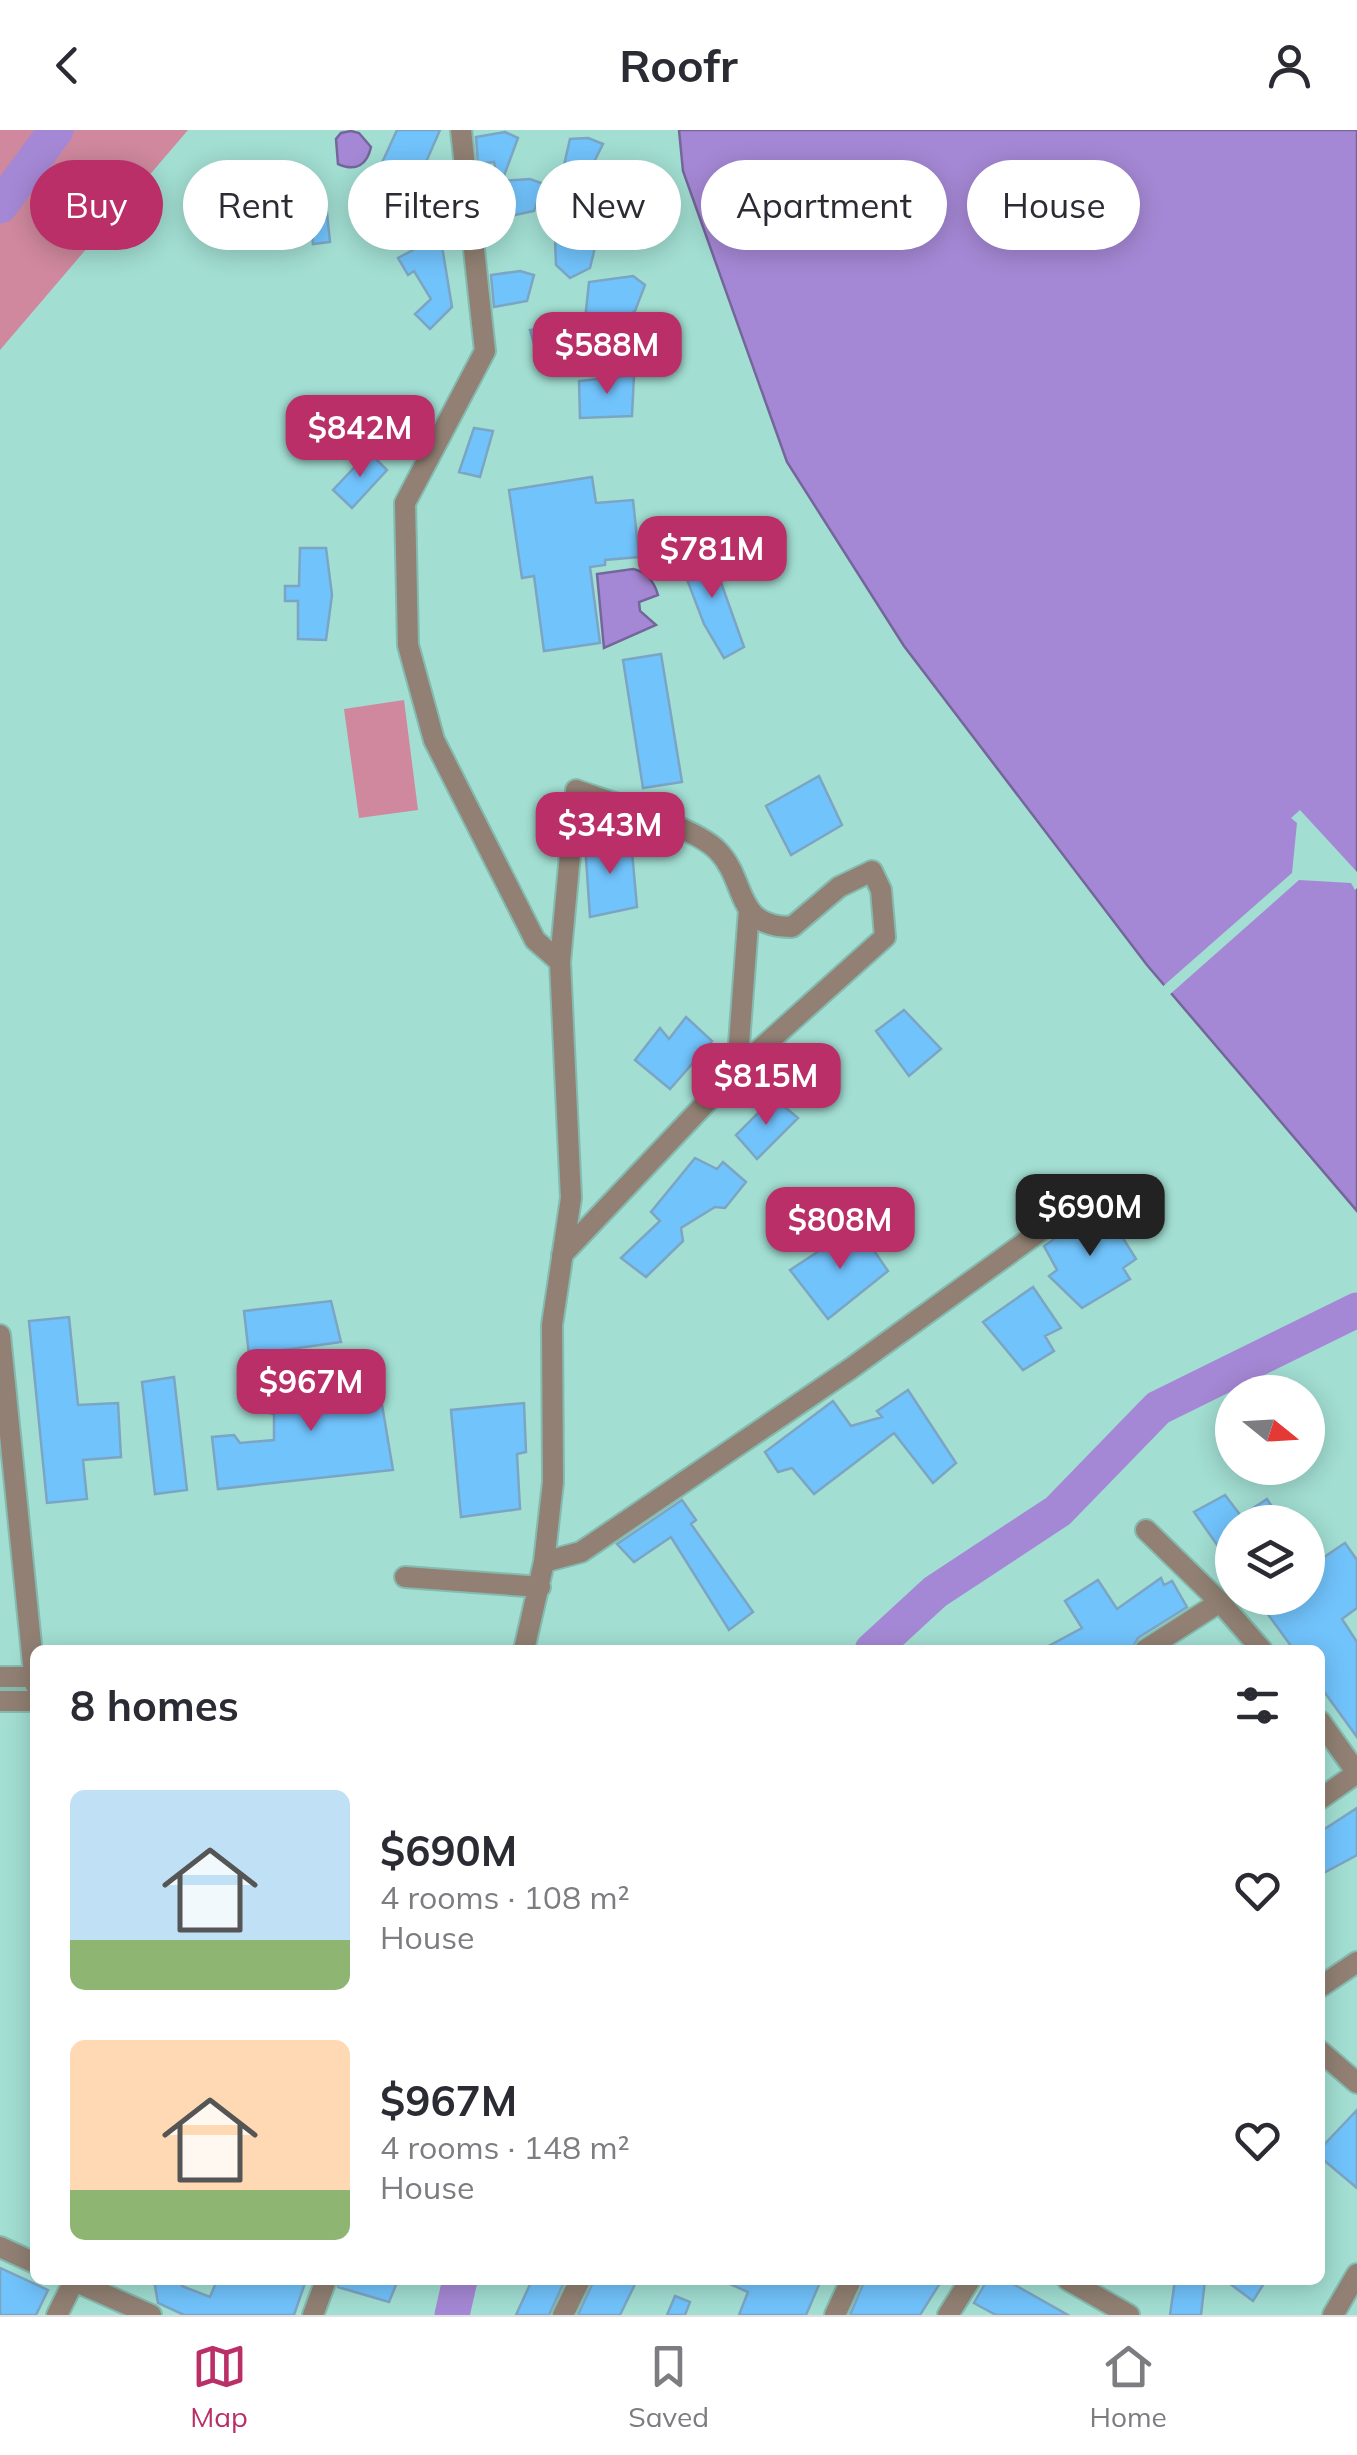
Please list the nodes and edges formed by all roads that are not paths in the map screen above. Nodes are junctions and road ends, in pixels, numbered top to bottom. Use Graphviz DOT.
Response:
graph roads {
  1 [pos="461,130"];
  2 [pos="749,910"];
  3 [pos="560,962"];
  4 [pos="737,1070"];
  5 [pos="1092,1194"];
  6 [pos="562,1255"];
  7 [pos="0,1335"];
  8 [pos="3,1397"];
  9 [pos="1146,1530"];
  10 [pos="544,1562"];
  11 [pos="405,1577"];
  12 [pos="540,1587"];
  13 [pos="1215,1597"];
  14 [pos="1215,1605"];
  15 [pos="1231,1615"];
  16 [pos="31,1645"];
  17 [pos="525,1645"];
  18 [pos="1153,1645"];
  19 [pos="1258,1645"];
  20 [pos="0,1677"];
  21 [pos="30,1679"];
  22 [pos="0,1701"];
  23 [pos="30,1701"];
  24 [pos="1325,1729"];
  25 [pos="1357,1773"];
  26 [pos="1325,1795"];
  27 [pos="1357,1962"];
  28 [pos="1325,1984"];
  29 [pos="1325,2054"];
  30 [pos="1357,2083"];
  31 [pos="0,2248"];
  32 [pos="30,2261"];
  33 [pos="1357,2274"];
  34 [pos="71,2285"];
  35 [pos="84,2285"];
  36 [pos="324,2285"];
  37 [pos="578,2285"];
  38 [pos="848,2285"];
  39 [pos="967,2285"];
  40 [pos="1075,2285"];
  41 [pos="1115,2312"];
  42 [pos="57,2315"];
  43 [pos="151,2315"];
  44 [pos="312,2315"];
  45 [pos="563,2315"];
  46 [pos="835,2315"];
  47 [pos="948,2315"];
  48 [pos="1332,2315"];
  1 -- 3 [label="street"];
  2 -- 3 [label="street"];
  2 -- 4 [label="street"];
  2 -- 4 [label="street"];
  3 -- 6 [label="street"];
  4 -- 6 [label="street"];
  5 -- 10 [label="street"];
  6 -- 10 [label="street"];
  7 -- 8 [label="street"];
  8 -- 16 [label="street"];
  9 -- 13 [label="street"];
  10 -- 12 [label="street"];
  11 -- 12 [label="street"];
  12 -- 17 [label="street"];
  14 -- 18 [label="street"];
  15 -- 19 [label="street"];
  20 -- 21 [label="street"];
  22 -- 23 [label="street"];
  24 -- 25 [label="street"];
  25 -- 26 [label="street"];
  27 -- 28 [label="street"];
  29 -- 30 [label="street"];
  31 -- 32 [label="street"];
  33 -- 48 [label="street"];
  34 -- 42 [label="street"];
  35 -- 43 [label="street"];
  36 -- 44 [label="street"];
  37 -- 45 [label="street"];
  38 -- 46 [label="street"];
  39 -- 47 [label="street"];
  40 -- 41 [label="street"];
}
